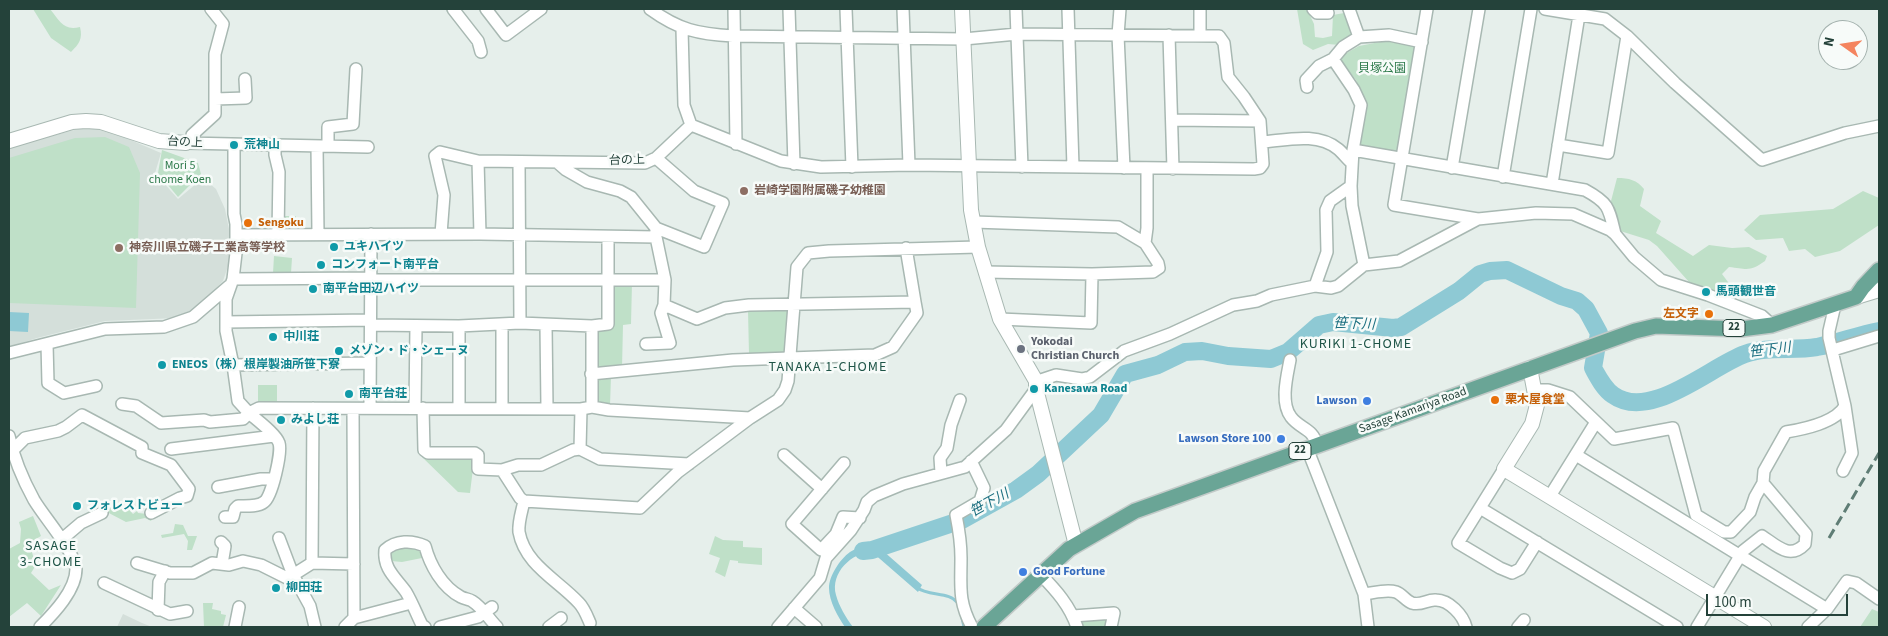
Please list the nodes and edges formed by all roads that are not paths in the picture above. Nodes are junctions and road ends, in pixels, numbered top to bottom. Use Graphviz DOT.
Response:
graph roads {
  1 [pos="211,9"];
  2 [pos="453,9"];
  3 [pos="486,9"];
  4 [pos="541,9"];
  5 [pos="650,9"];
  6 [pos="734,9"];
  7 [pos="789,9"];
  8 [pos="846,9"];
  9 [pos="902,9"];
  10 [pos="962,9"];
  11 [pos="1016,9"];
  12 [pos="1068,9"];
  13 [pos="1120,9"];
  14 [pos="1200,9"];
  15 [pos="1313,9"];
  16 [pos="1348,9"];
  17 [pos="1427,9"];
  18 [pos="1480,9"];
  19 [pos="1531,9"];
  20 [pos="1545,9"];
  21 [pos="1328,13"];
  22 [pos="1579,15"];
  23 [pos="682,28"];
  24 [pos="1016,34"];
  25 [pos="1068,34"];
  26 [pos="1168,34"];
  27 [pos="1118,35"];
  28 [pos="1200,35"];
  29 [pos="733,36"];
  30 [pos="790,36"];
  31 [pos="1627,36"];
  32 [pos="846,37"];
  33 [pos="1359,37"];
  34 [pos="904,39"];
  35 [pos="964,39"];
  36 [pos="1422,42"];
  37 [pos="481,52"];
  38 [pos="1333,59"];
  39 [pos="356,69"];
  40 [pos="245,79"];
  41 [pos="1307,87"];
  42 [pos="215,99"];
  43 [pos="1172,120"];
  44 [pos="1260,121"];
  45 [pos="691,125"];
  46 [pos="1879,126"];
  47 [pos="9,141"];
  48 [pos="1262,142"];
  49 [pos="188,143"];
  50 [pos="736,144"];
  51 [pos="234,145"];
  52 [pos="1558,145"];
  53 [pos="275,146"];
  54 [pos="322,146"];
  55 [pos="368,147"];
  56 [pos="1353,150"];
  57 [pos="656,158"];
  58 [pos="1402,159"];
  59 [pos="478,161"];
  60 [pos="519,162"];
  61 [pos="558,163"];
  62 [pos="1352,163"];
  63 [pos="794,164"];
  64 [pos="909,165"];
  65 [pos="970,166"];
  66 [pos="852,167"];
  67 [pos="1022,167"];
  68 [pos="1073,167"];
  69 [pos="1124,168"];
  70 [pos="1452,168"];
  71 [pos="1147,169"];
  72 [pos="1172,169"];
  73 [pos="1503,177"];
  74 [pos="1552,184"];
  75 [pos="1351,186"];
  76 [pos="1478,219"];
  77 [pos="974,222"];
  78 [pos="656,232"];
  79 [pos="278,234"];
  80 [pos="318,234"];
  81 [pos="371,234"];
  82 [pos="441,234"];
  83 [pos="480,234"];
  84 [pos="1615,234"];
  85 [pos="236,235"];
  86 [pos="520,236"];
  87 [pos="608,237"];
  88 [pos="1145,243"];
  89 [pos="978,247"];
  90 [pos="906,248"];
  91 [pos="1364,265"];
  92 [pos="1879,270"];
  93 [pos="985,272"];
  94 [pos="1092,274"];
  95 [pos="370,279"];
  96 [pos="519,280"];
  97 [pos="608,280"];
  98 [pos="665,280"];
  99 [pos="232,282"];
  100 [pos="1315,286"];
  101 [pos="1879,290"];
  102 [pos="1856,297"];
  103 [pos="915,302"];
  104 [pos="794,303"];
  105 [pos="664,305"];
  106 [pos="1834,305"];
  107 [pos="1000,319"];
  108 [pos="226,322"];
  109 [pos="370,323"];
  110 [pos="520,323"];
  111 [pos="502,325"];
  112 [pos="546,325"];
  113 [pos="1772,325"];
  114 [pos="416,326"];
  115 [pos="459,326"];
  116 [pos="592,326"];
  117 [pos="1879,336"];
  118 [pos="48,344"];
  119 [pos="646,344"];
  120 [pos="1833,350"];
  121 [pos="9,353"];
  122 [pos="790,359"];
  123 [pos="1290,360"];
  124 [pos="370,363"];
  125 [pos="233,364"];
  126 [pos="1530,368"];
  127 [pos="591,374"];
  128 [pos="96,386"];
  129 [pos="1036,389"];
  130 [pos="1534,390"];
  131 [pos="960,400"];
  132 [pos="122,404"];
  133 [pos="1845,406"];
  134 [pos="313,408"];
  135 [pos="370,408"];
  136 [pos="419,408"];
  137 [pos="460,408"];
  138 [pos="502,408"];
  139 [pos="547,408"];
  140 [pos="586,408"];
  141 [pos="353,409"];
  142 [pos="249,413"];
  143 [pos="750,418"];
  144 [pos="1596,422"];
  145 [pos="9,436"];
  146 [pos="274,436"];
  147 [pos="1312,447"];
  148 [pos="171,449"];
  149 [pos="580,449"];
  150 [pos="12,451"];
  151 [pos="1576,454"];
  152 [pos="784,455"];
  153 [pos="971,461"];
  154 [pos="844,463"];
  155 [pos="689,464"];
  156 [pos="1504,469"];
  157 [pos="502,470"];
  158 [pos="1843,471"];
  159 [pos="941,473"];
  160 [pos="273,479"];
  161 [pos="218,487"];
  162 [pos="822,489"];
  163 [pos="1762,489"];
  164 [pos="1550,496"];
  165 [pos="524,501"];
  166 [pos="1480,508"];
  167 [pos="102,513"];
  168 [pos="151,513"];
  169 [pos="225,517"];
  170 [pos="860,518"];
  171 [pos="279,538"];
  172 [pos="61,540"];
  173 [pos="221,542"];
  174 [pos="1537,542"];
  175 [pos="1076,545"];
  176 [pos="1740,556"];
  177 [pos="137,563"];
  178 [pos="312,563"];
  179 [pos="222,564"];
  180 [pos="354,564"];
  181 [pos="165,571"];
  182 [pos="1040,574"];
  183 [pos="294,577"];
  184 [pos="104,583"];
  185 [pos="1364,594"];
  186 [pos="1715,597"];
  187 [pos="1879,599"];
  188 [pos="411,603"];
  189 [pos="239,607"];
  190 [pos="794,608"];
  191 [pos="1827,609"];
  192 [pos="158,610"];
  193 [pos="489,610"];
  194 [pos="187,611"];
  195 [pos="354,618"];
  196 [pos="1075,622"];
  197 [pos="590,623"];
  198 [pos="40,627"];
  199 [pos="235,627"];
  200 [pos="315,627"];
  201 [pos="345,627"];
  202 [pos="424,627"];
  203 [pos="440,627"];
  204 [pos="497,627"];
  205 [pos="778,627"];
  206 [pos="816,627"];
  207 [pos="972,627"];
  208 [pos="984,627"];
  209 [pos="1111,627"];
  210 [pos="1368,627"];
  211 [pos="1466,627"];
  212 [pos="1677,627"];
  213 [pos="1697,627"];
  214 [pos="1764,627"];
  215 [pos="1808,627"];
  1 -- 42 [label="street"];
  2 -- 37 [label="street"];
  3 -- 4 [label="street"];
  5 -- 23 [label="street"];
  6 -- 29 [label="street"];
  7 -- 30 [label="street"];
  8 -- 32 [label="street"];
  9 -- 34 [label="street"];
  10 -- 35 [label="street"];
  11 -- 24 [label="street"];
  12 -- 25 [label="street"];
  13 -- 27 [label="street"];
  14 -- 28 [label="street"];
  15 -- 21 [label="street"];
  16 -- 33 [label="street"];
  17 -- 36 [label="street"];
  18 -- 70 [label="street"];
  19 -- 73 [label="street"];
  20 -- 22 [label="street"];
  22 -- 31 [label="street"];
  22 -- 52 [label="street"];
  23 -- 29 [label="street"];
  23 -- 45 [label="street"];
  24 -- 25 [label="street"];
  24 -- 35 [label="street"];
  24 -- 67 [label="street"];
  25 -- 27 [label="street"];
  25 -- 68 [label="street"];
  26 -- 27 [label="street"];
  26 -- 28 [label="street"];
  26 -- 43 [label="street"];
  27 -- 69 [label="street"];
  28 -- 44 [label="street"];
  29 -- 30 [label="street"];
  29 -- 50 [label="street"];
  30 -- 32 [label="street"];
  30 -- 63 [label="street"];
  31 -- 46 [label="street"];
  31 -- 52 [label="street"];
  32 -- 34 [label="street"];
  32 -- 66 [label="street"];
  33 -- 36 [label="street"];
  33 -- 38 [label="street"];
  34 -- 35 [label="street"];
  34 -- 64 [label="street"];
  35 -- 65 [label="street"];
  36 -- 58 [label="street"];
  38 -- 41 [label="street"];
  38 -- 56 [label="street"];
  39 -- 54 [label="street"];
  40 -- 42 [label="street"];
  42 -- 49 [label="street"];
  43 -- 44 [label="street"];
  43 -- 72 [label="street"];
  44 -- 48 [label="street"];
  45 -- 50 [label="street"];
  45 -- 57 [label="street, 台の上"];
  47 -- 49 [label="street, 台の上"];
  48 -- 62 [label="street"];
  48 -- 72 [label="street"];
  49 -- 51 [label="street, 台の上"];
  50 -- 63 [label="street"];
  51 -- 53 [label="street, 台の上"];
  51 -- 85 [label="street"];
  52 -- 74 [label="street"];
  53 -- 54 [label="street, 台の上"];
  53 -- 79 [label="street"];
  54 -- 55 [label="street, 台の上"];
  54 -- 80 [label="street"];
  56 -- 58 [label="street"];
  56 -- 62 [label="street"];
  57 -- 61 [label="street, 台の上"];
  57 -- 78 [label="street"];
  58 -- 70 [label="street"];
  58 -- 76 [label="street"];
  59 -- 60 [label="street, 台の上"];
  59 -- 82 [label="street, 台の上"];
  59 -- 83 [label="street"];
  60 -- 61 [label="street, 台の上"];
  60 -- 86 [label="street"];
  61 -- 78 [label="street"];
  62 -- 75 [label="street"];
  63 -- 66 [label="street"];
  64 -- 65 [label="street"];
  64 -- 66 [label="street"];
  65 -- 67 [label="street"];
  65 -- 77 [label="street"];
  67 -- 68 [label="street"];
  68 -- 69 [label="street"];
  69 -- 71 [label="street"];
  70 -- 73 [label="street"];
  71 -- 72 [label="street"];
  71 -- 88 [label="street"];
  73 -- 74 [label="street"];
  74 -- 84 [label="street"];
  75 -- 91 [label="street"];
  75 -- 100 [label="street"];
  76 -- 84 [label="street"];
  76 -- 91 [label="street"];
  77 -- 88 [label="street"];
  77 -- 89 [label="street"];
  78 -- 87 [label="street"];
  78 -- 98 [label="street"];
  79 -- 80 [label="street"];
  79 -- 85 [label="street"];
  80 -- 81 [label="street"];
  81 -- 82 [label="street"];
  81 -- 95 [label="street"];
  82 -- 83 [label="street"];
  83 -- 86 [label="street"];
  84 -- 113 [label="street"];
  85 -- 99 [label="street"];
  86 -- 87 [label="street"];
  86 -- 96 [label="street"];
  87 -- 97 [label="street"];
  88 -- 94 [label="street"];
  89 -- 90 [label="street"];
  89 -- 93 [label="street"];
  90 -- 103 [label="street"];
  90 -- 104 [label="street"];
  91 -- 100 [label="street"];
  92 -- 102 [label="main road"];
  93 -- 94 [label="street"];
  93 -- 107 [label="street"];
  94 -- 107 [label="street"];
  95 -- 96 [label="street"];
  95 -- 99 [label="street"];
  95 -- 109 [label="street"];
  96 -- 97 [label="street"];
  96 -- 110 [label="street"];
  97 -- 98 [label="street"];
  97 -- 116 [label="street"];
  98 -- 105 [label="street"];
  99 -- 108 [label="street"];
  99 -- 118 [label="street"];
  100 -- 129 [label="street"];
  101 -- 102 [label="street, Sasage Kamariya Road"];
  102 -- 106 [label="main road, Sasage Kamariya Road / 22"];
  103 -- 104 [label="street"];
  103 -- 122 [label="street"];
  104 -- 105 [label="street"];
  104 -- 122 [label="street"];
  105 -- 119 [label="street"];
  106 -- 113 [label="main road, Sasage Kamariya Road / 22"];
  106 -- 120 [label="street"];
  107 -- 129 [label="street"];
  108 -- 109 [label="street"];
  108 -- 125 [label="street"];
  109 -- 114 [label="street"];
  109 -- 124 [label="street"];
  110 -- 111 [label="street"];
  110 -- 112 [label="street"];
  111 -- 115 [label="street"];
  111 -- 138 [label="street"];
  112 -- 116 [label="street"];
  112 -- 139 [label="street"];
  113 -- 126 [label="main road, Sasage Kamariya Road / 22"];
  114 -- 115 [label="street"];
  114 -- 136 [label="street"];
  115 -- 137 [label="street"];
  116 -- 127 [label="street"];
  117 -- 120 [label="street"];
  118 -- 121 [label="street"];
  118 -- 128 [label="street"];
  120 -- 133 [label="street"];
  122 -- 127 [label="street"];
  122 -- 143 [label="street"];
  123 -- 147 [label="street"];
  124 -- 125 [label="street"];
  124 -- 135 [label="street"];
  125 -- 142 [label="street"];
  126 -- 130 [label="street"];
  126 -- 147 [label="main road, Sasage Kamariya Road / 22"];
  127 -- 140 [label="street"];
  129 -- 153 [label="street"];
  129 -- 175 [label="street"];
  130 -- 144 [label="street"];
  130 -- 156 [label="street"];
  131 -- 159 [label="street"];
  132 -- 142 [label="street"];
  133 -- 158 [label="street"];
  133 -- 163 [label="street"];
  134 -- 141 [label="street"];
  134 -- 142 [label="street"];
  134 -- 178 [label="street"];
  135 -- 136 [label="street"];
  135 -- 141 [label="street"];
  136 -- 137 [label="street"];
  136 -- 157 [label="street"];
  137 -- 138 [label="street"];
  138 -- 139 [label="street"];
  139 -- 140 [label="street"];
  140 -- 143 [label="street"];
  140 -- 149 [label="street"];
  141 -- 180 [label="street"];
  142 -- 146 [label="street"];
  143 -- 155 [label="street"];
  144 -- 151 [label="street"];
  144 -- 163 [label="street"];
  145 -- 150 [label="street"];
  146 -- 148 [label="street"];
  146 -- 160 [label="street"];
  147 -- 175 [label="main road, Sasage Kamariya Road / 22"];
  147 -- 185 [label="street"];
  149 -- 155 [label="street"];
  149 -- 157 [label="street"];
  150 -- 168 [label="street"];
  150 -- 172 [label="street"];
  151 -- 164 [label="street"];
  151 -- 176 [label="street"];
  152 -- 162 [label="street"];
  153 -- 159 [label="street"];
  153 -- 207 [label="street"];
  154 -- 162 [label="street"];
  155 -- 165 [label="street"];
  156 -- 164 [label="street"];
  156 -- 166 [label="street"];
  157 -- 165 [label="street"];
  159 -- 170 [label="street"];
  160 -- 161 [label="street"];
  160 -- 169 [label="street"];
  162 -- 170 [label="street"];
  163 -- 176 [label="street"];
  164 -- 186 [label="street"];
  165 -- 197 [label="street"];
  166 -- 174 [label="street"];
  166 -- 174 [label="street"];
  167 -- 172 [label="street"];
  170 -- 190 [label="street"];
  171 -- 183 [label="street"];
  172 -- 198 [label="street"];
  173 -- 179 [label="street"];
  174 -- 212 [label="street"];
  175 -- 182 [label="main road, Sasage Kamariya Road / 22"];
  176 -- 186 [label="street"];
  176 -- 191 [label="street"];
  177 -- 181 [label="street"];
  178 -- 180 [label="street"];
  178 -- 183 [label="street"];
  179 -- 181 [label="street"];
  179 -- 183 [label="street"];
  180 -- 195 [label="street"];
  181 -- 192 [label="street"];
  182 -- 196 [label="street"];
  182 -- 208 [label="main road, Sasage Kamariya Road / 22"];
  183 -- 200 [label="street"];
  184 -- 192 [label="street"];
  185 -- 210 [label="street"];
  185 -- 211 [label="street"];
  186 -- 213 [label="street"];
  186 -- 214 [label="street"];
  187 -- 191 [label="street"];
  188 -- 193 [label="street"];
  188 -- 195 [label="street"];
  188 -- 202 [label="street"];
  189 -- 199 [label="street"];
  190 -- 205 [label="street"];
  190 -- 206 [label="street"];
  191 -- 215 [label="street"];
  192 -- 194 [label="street"];
  193 -- 203 [label="street"];
  193 -- 204 [label="street"];
  195 -- 201 [label="street"];
  196 -- 209 [label="street"];
}
